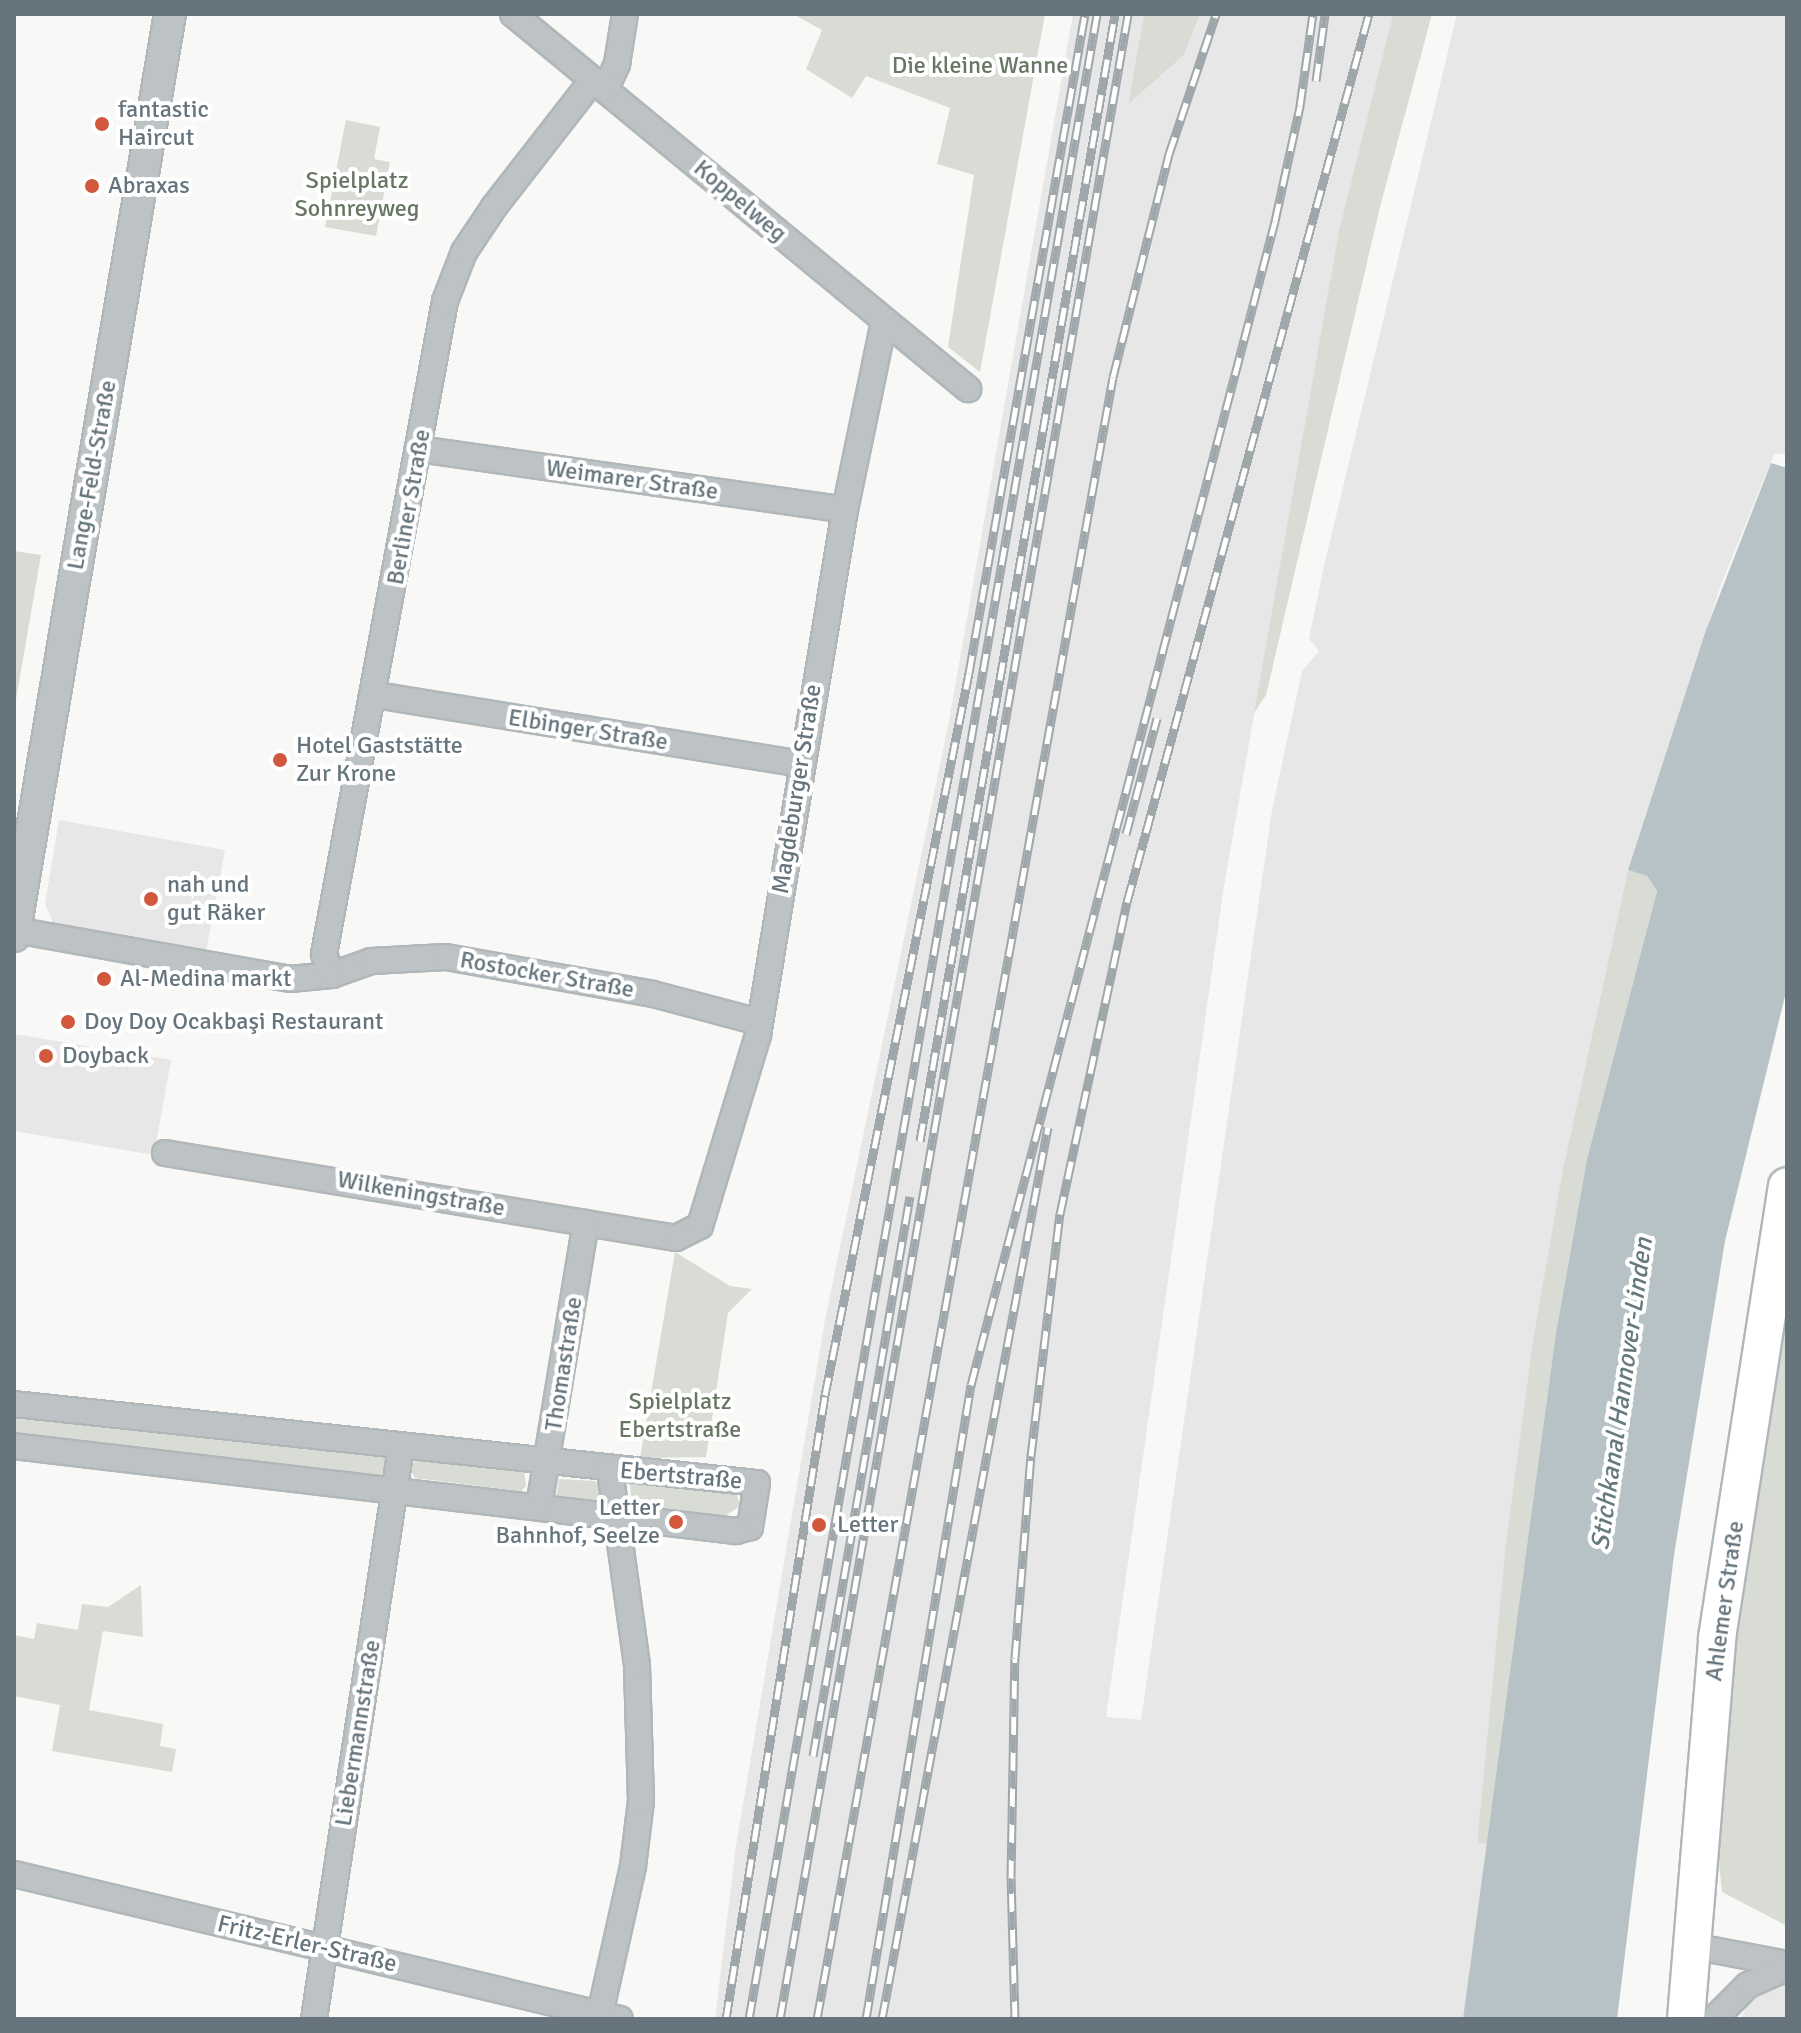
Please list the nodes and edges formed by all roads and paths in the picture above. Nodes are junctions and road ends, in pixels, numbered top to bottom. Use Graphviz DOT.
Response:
graph roads {
  1 [pos="170,14"];
  2 [pos="513,14"];
  3 [pos="625,14"];
  4 [pos="599,85"];
  5 [pos="884,321"];
  6 [pos="968,389"];
  7 [pos="419,449"];
  8 [pos="845,510"];
  9 [pos="376,695"];
  10 [pos="801,764"];
  11 [pos="19,883"];
  12 [pos="15,930"];
  13 [pos="14,936"];
  14 [pos="332,975"];
  15 [pos="759,1022"];
  16 [pos="165,1153"];
  17 [pos="1787,1186"];
  18 [pos="586,1223"];
  19 [pos="676,1238"];
  20 [pos="14,1404"];
  21 [pos="14,1446"];
  22 [pos="401,1447"];
  23 [pos="548,1464"];
  24 [pos="610,1470"];
  25 [pos="397,1489"];
  26 [pos="539,1506"];
  27 [pos="615,1514"];
  28 [pos="14,1874"];
  29 [pos="1692,1946"];
  30 [pos="325,1948"];
  31 [pos="1787,1966"];
  32 [pos="610,2016"];
  33 [pos="314,2019"];
  34 [pos="1686,2019"];
  35 [pos="1714,2019"];
  1 -- 11 [label="street, Lange-Feld-Straße"];
  2 -- 4 [label="street, Koppelweg"];
  3 -- 4 [label="street, Berliner Straße"];
  4 -- 5 [label="street, Koppelweg"];
  4 -- 7 [label="street, Berliner Straße"];
  5 -- 6 [label="street, Koppelweg"];
  5 -- 8 [label="street, Magdeburger Straße"];
  7 -- 8 [label="street, Weimarer Straße"];
  7 -- 9 [label="street, Berliner Straße"];
  8 -- 10 [label="street, Magdeburger Straße"];
  9 -- 10 [label="street, Elbinger Straße"];
  9 -- 14 [label="street, Berliner Straße"];
  10 -- 15 [label="street, Magdeburger Straße"];
  11 -- 12 [label="street, Lange-Feld-Straße"];
  12 -- 13 [label="street, Lange-Feld-Straße"];
  12 -- 14 [label="street, Rostocker Straße"];
  14 -- 15 [label="street, Rostocker Straße"];
  15 -- 19 [label="street, Magdeburger Straße"];
  16 -- 18 [label="street, Wilkeningstraße"];
  17 -- 29 [label="main road, Ahlemer Straße"];
  18 -- 19 [label="street, Wilkeningstraße"];
  18 -- 23 [label="street, Thomastraße"];
  20 -- 22 [label="street, Ebertstraße"];
  21 -- 25 [label="street, Ebertstraße"];
  22 -- 23 [label="street, Ebertstraße"];
  22 -- 25 [label="street, Liebermannstraße"];
  23 -- 24 [label="street, Ebertstraße"];
  23 -- 26 [label="street, Thomastraße"];
  24 -- 27 [label="street"];
  24 -- 27 [label="street, Ebertstraße"];
  25 -- 26 [label="street, Ebertstraße"];
  25 -- 30 [label="street, Liebermannstraße"];
  26 -- 27 [label="street, Ebertstraße"];
  27 -- 32 [label="street"];
  28 -- 30 [label="street, Fritz-Erler-Straße"];
  29 -- 31 [label="street"];
  29 -- 34 [label="main road, Ahlemer Straße"];
  30 -- 32 [label="street, Fritz-Erler-Straße"];
  30 -- 33 [label="street, Liebermannstraße"];
  31 -- 35 [label="street"];
}
